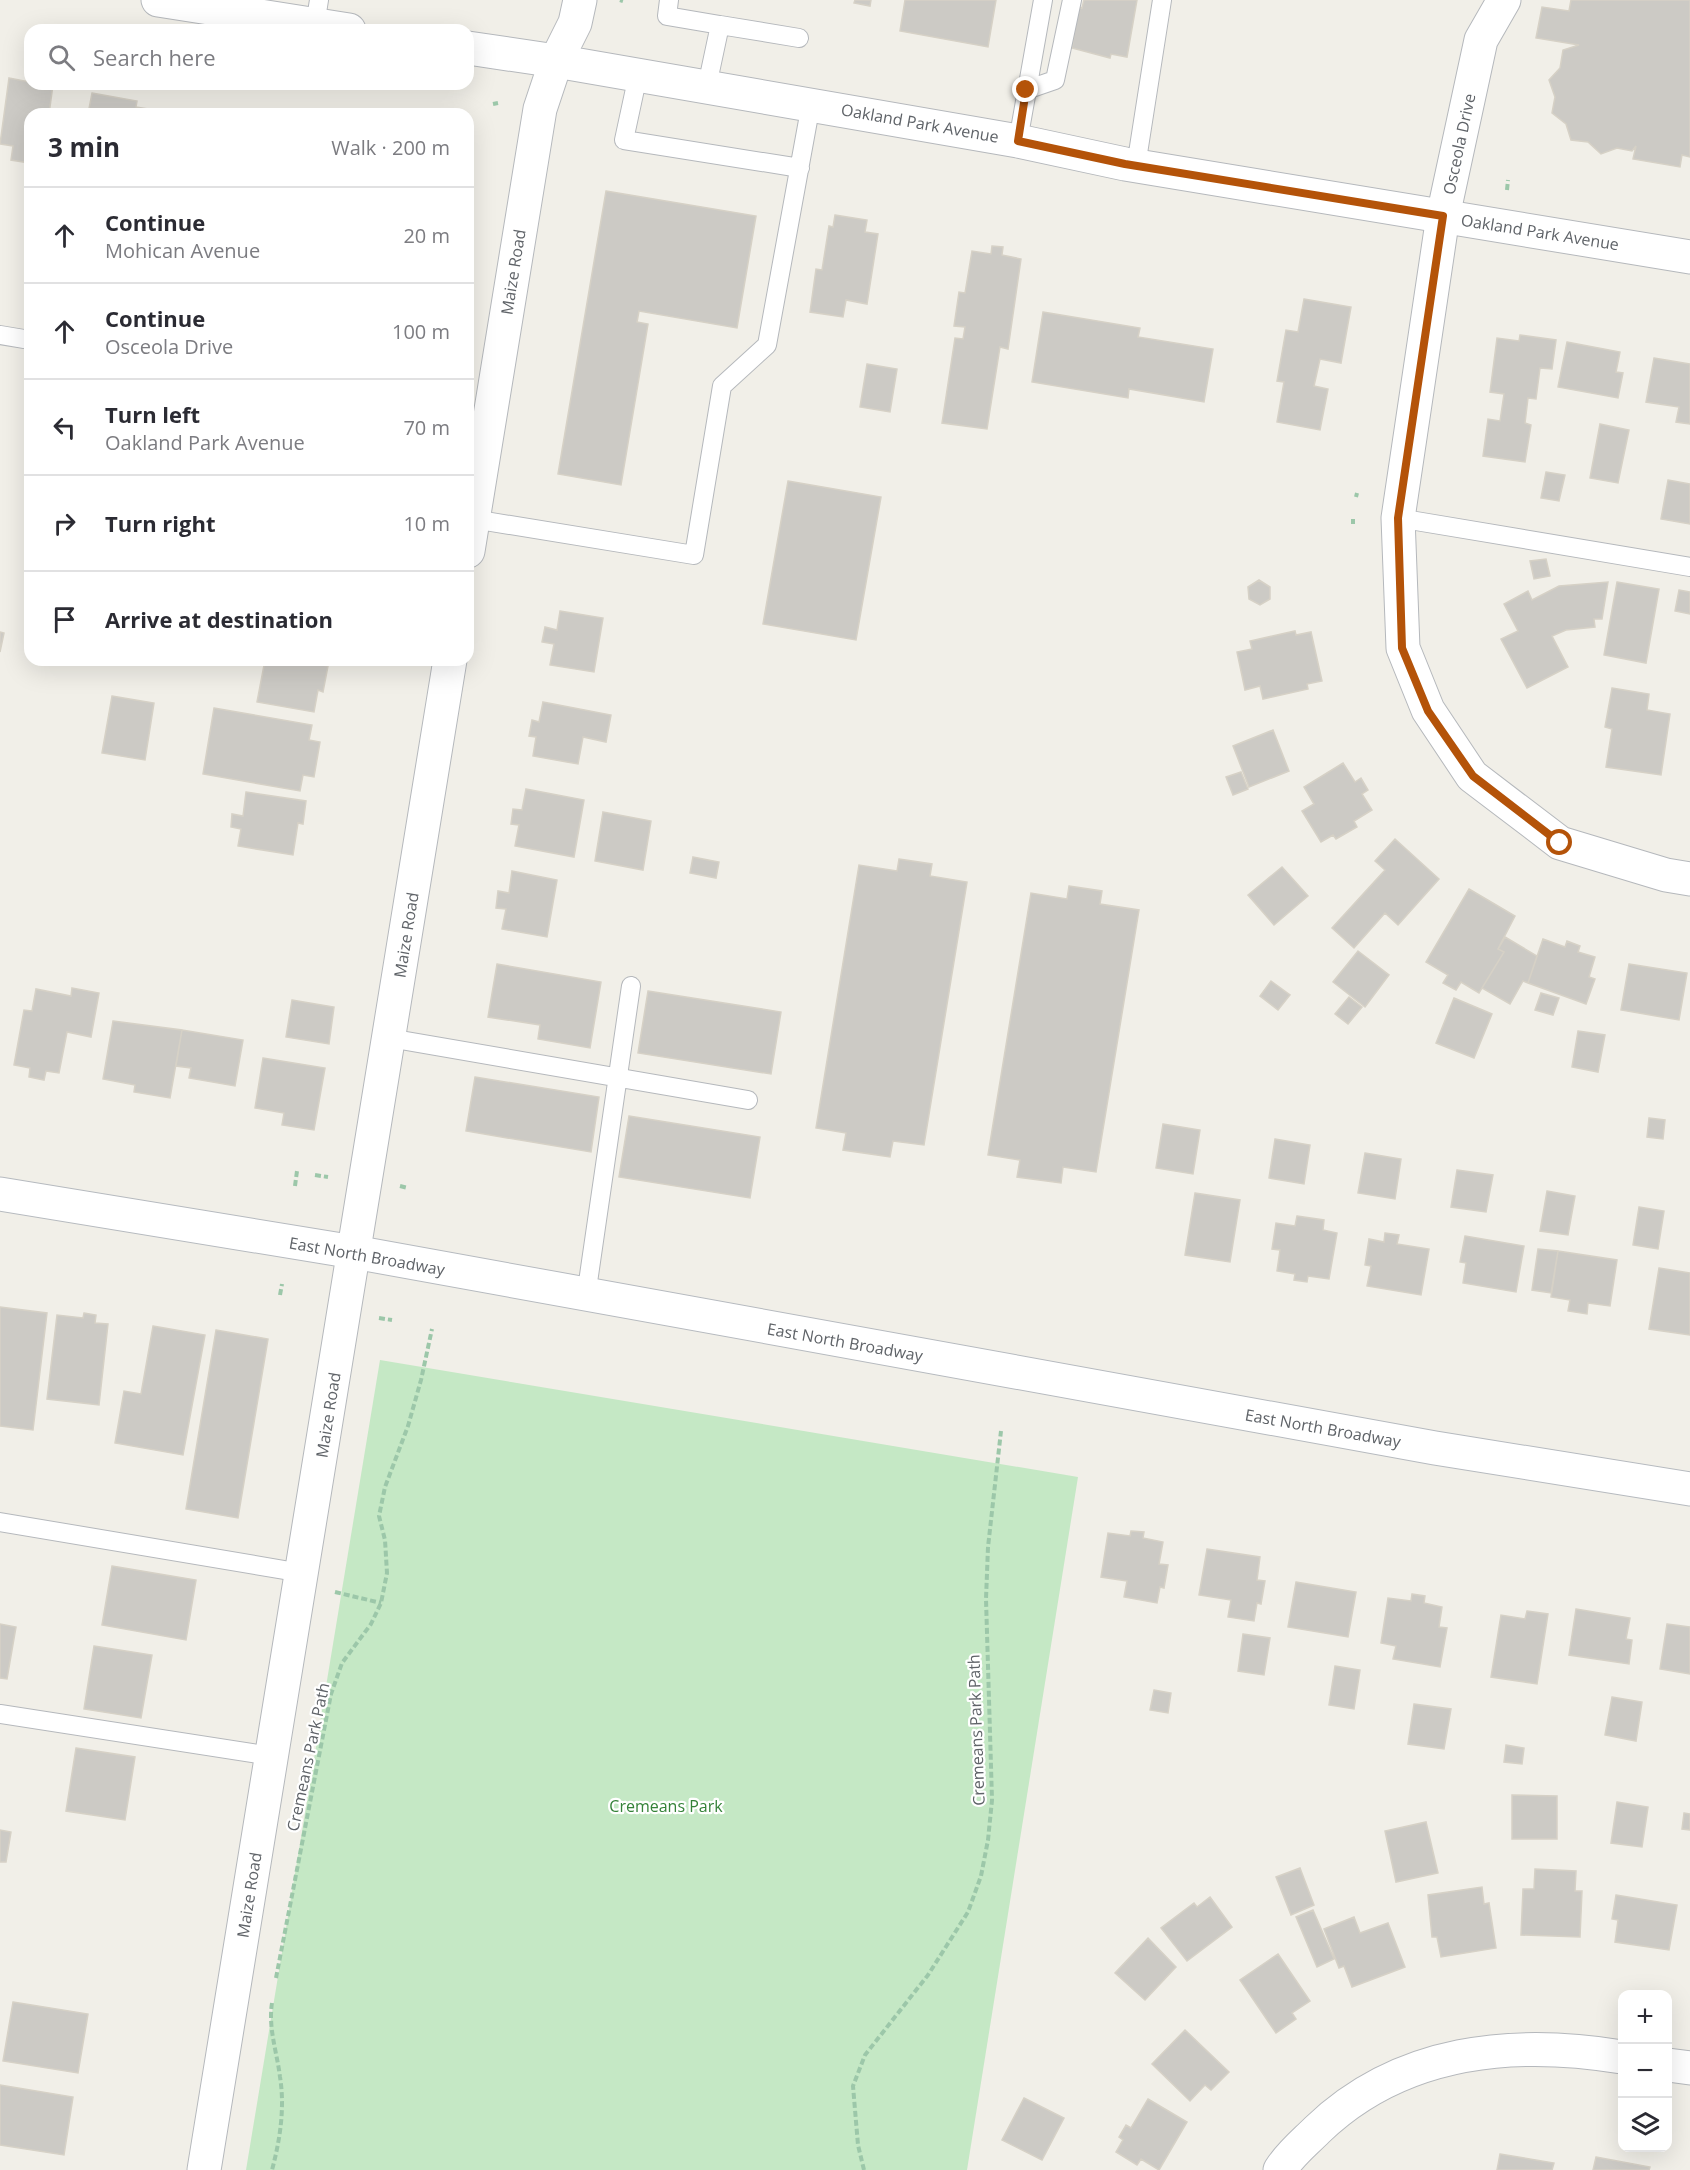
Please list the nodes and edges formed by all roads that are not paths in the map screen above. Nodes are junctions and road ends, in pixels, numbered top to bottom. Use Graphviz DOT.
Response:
graph roads {
  1 [pos="158,0"];
  2 [pos="580,0"];
  3 [pos="669,0"];
  4 [pos="1043,0"];
  5 [pos="1072,0"];
  6 [pos="1153,0"];
  7 [pos="1162,0"];
  8 [pos="1504,0"];
  9 [pos="317,12"];
  10 [pos="338,24"];
  11 [pos="720,25"];
  12 [pos="799,38"];
  13 [pos="474,49"];
  14 [pos="1155,51"];
  15 [pos="556,61"];
  16 [pos="638,75"];
  17 [pos="707,86"];
  18 [pos="1026,90"];
  19 [pos="811,104"];
  20 [pos="1018,141"];
  21 [pos="1136,166"];
  22 [pos="800,168"];
  23 [pos="1443,216"];
  24 [pos="1690,257"];
  25 [pos="0,335"];
  26 [pos="24,339"];
  27 [pos="479,419"];
  28 [pos="474,502"];
  29 [pos="1398,518"];
  30 [pos="474,519"];
  31 [pos="1690,567"];
  32 [pos="449,666"];
  33 [pos="1690,879"];
  34 [pos="631,986"];
  35 [pos="389,1038"];
  36 [pos="618,1078"];
  37 [pos="748,1100"];
  38 [pos="0,1194"];
  39 [pos="354,1252"];
  40 [pos="586,1296"];
  41 [pos="1690,1490"];
  42 [pos="0,1522"];
  43 [pos="301,1578"];
  44 [pos="0,1714"];
  45 [pos="271,1756"];
  46 [pos="1618,2056"];
  47 [pos="1672,2066"];
  48 [pos="1690,2068"];
  49 [pos="204,2170"];
  50 [pos="1280,2170"];
  1 -- 9 [label="street"];
  2 -- 15 [label="street, Maize Road"];
  3 -- 11 [label="lane"];
  4 -- 18 [label="lane"];
  5 -- 18 [label="lane"];
  6 -- 14 [label="lane"];
  7 -- 14 [label="lane"];
  8 -- 23 [label="street, Osceola Drive"];
  9 -- 10 [label="street"];
  11 -- 12 [label="lane"];
  11 -- 17 [label="lane"];
  13 -- 15 [label="street, Oakland Park Avenue"];
  14 -- 21 [label="lane"];
  15 -- 16 [label="street, Oakland Park Avenue"];
  15 -- 27 [label="street, Maize Road"];
  16 -- 17 [label="street, Oakland Park Avenue"];
  16 -- 22 [label="lane"];
  17 -- 19 [label="street, Oakland Park Avenue"];
  18 -- 20 [label="lane"];
  19 -- 20 [label="street, Oakland Park Avenue"];
  19 -- 22 [label="lane"];
  20 -- 21 [label="street, Oakland Park Avenue"];
  21 -- 23 [label="street, Oakland Park Avenue"];
  22 -- 30 [label="lane"];
  23 -- 24 [label="street, Oakland Park Avenue"];
  23 -- 29 [label="street, Osceola Drive"];
  25 -- 26 [label="lane"];
  27 -- 28 [label="street, Maize Road"];
  29 -- 31 [label="lane"];
  29 -- 33 [label="street, Osceola Drive"];
  32 -- 35 [label="street, Maize Road"];
  34 -- 36 [label="lane"];
  35 -- 36 [label="lane"];
  35 -- 39 [label="street, Maize Road"];
  36 -- 37 [label="lane"];
  36 -- 40 [label="lane"];
  38 -- 39 [label="street, East North Broadway"];
  39 -- 40 [label="street, East North Broadway"];
  39 -- 43 [label="street, Maize Road"];
  40 -- 41 [label="street, East North Broadway"];
  42 -- 43 [label="lane"];
  43 -- 45 [label="street, Maize Road"];
  44 -- 45 [label="lane"];
  45 -- 49 [label="street, Maize Road"];
  46 -- 50 [label="street"];
  47 -- 48 [label="street"];
}
